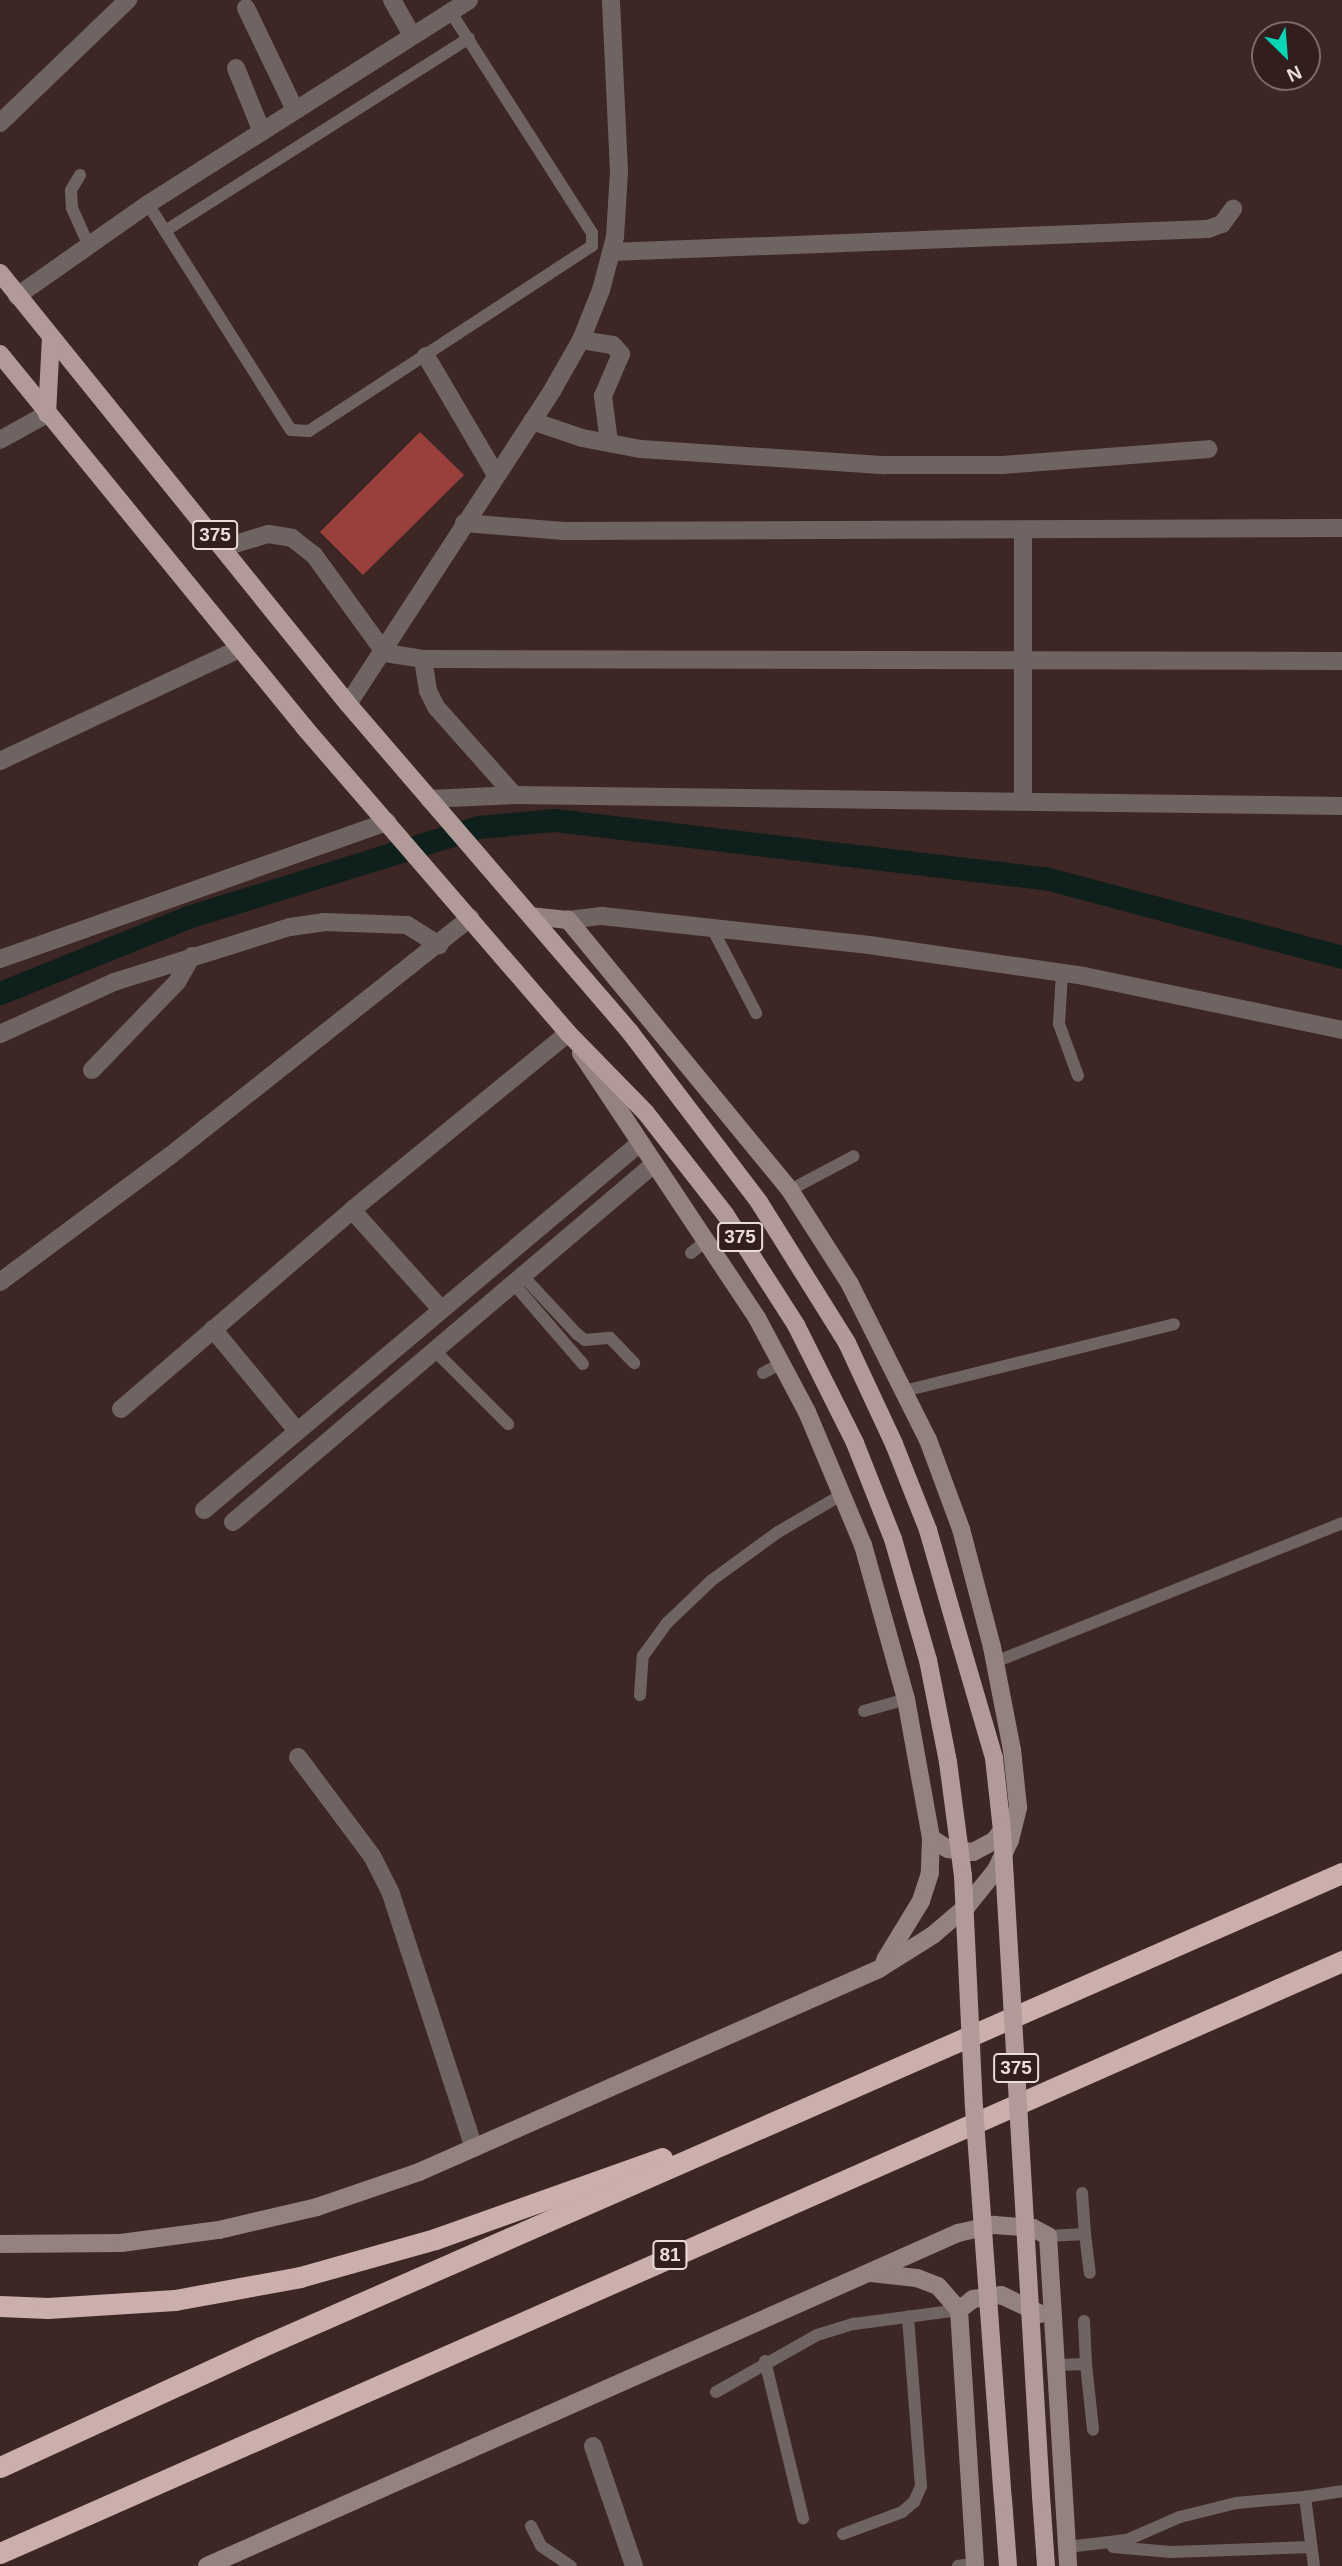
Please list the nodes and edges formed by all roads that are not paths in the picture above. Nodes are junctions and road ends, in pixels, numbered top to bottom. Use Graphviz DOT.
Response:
graph roads {
  1 [pos="128,0"];
  2 [pos="392,0"];
  3 [pos="469,0"];
  4 [pos="611,0"];
  5 [pos="246,8"];
  6 [pos="450,11"];
  7 [pos="412,35"];
  8 [pos="469,38"];
  9 [pos="236,68"];
  10 [pos="295,110"];
  11 [pos="0,123"];
  12 [pos="262,132"];
  13 [pos="80,175"];
  14 [pos="148,204"];
  15 [pos="1233,209"];
  16 [pos="165,231"];
  17 [pos="89,246"];
  18 [pos="611,251"];
  19 [pos="0,273"];
  20 [pos="17,296"];
  21 [pos="51,337"];
  22 [pos="581,340"];
  23 [pos="0,354"];
  24 [pos="426,356"];
  25 [pos="47,414"];
  26 [pos="532,421"];
  27 [pos="0,440"];
  28 [pos="609,442"];
  29 [pos="1208,449"];
  30 [pos="496,475"];
  31 [pos="464,523"];
  32 [pos="1342,528"];
  33 [pos="1023,530"];
  34 [pos="225,547"];
  35 [pos="239,649"];
  36 [pos="385,653"];
  37 [pos="424,659"];
  38 [pos="1021,662"];
  39 [pos="1342,662"];
  40 [pos="348,704"];
  41 [pos="0,761"];
  42 [pos="514,795"];
  43 [pos="429,799"];
  44 [pos="1023,800"];
  45 [pos="1342,806"];
  46 [pos="393,828"];
  47 [pos="531,916"];
  48 [pos="470,918"];
  49 [pos="568,920"];
  50 [pos="712,928"];
  51 [pos="439,944"];
  52 [pos="192,956"];
  53 [pos="0,959"];
  54 [pos="1062,973"];
  55 [pos="756,1013"];
  56 [pos="1342,1030"];
  57 [pos="568,1033"];
  58 [pos="0,1034"];
  59 [pos="92,1070"];
  60 [pos="1078,1076"];
  61 [pos="640,1143"];
  62 [pos="854,1156"];
  63 [pos="654,1164"];
  64 [pos="790,1191"];
  65 [pos="352,1210"];
  66 [pos="706,1241"];
  67 [pos="691,1253"];
  68 [pos="518,1279"];
  69 [pos="0,1282"];
  70 [pos="440,1308"];
  71 [pos="1174,1324"];
  72 [pos="213,1329"];
  73 [pos="434,1350"];
  74 [pos="634,1363"];
  75 [pos="782,1363"];
  76 [pos="583,1364"];
  77 [pos="763,1373"];
  78 [pos="904,1391"];
  79 [pos="121,1409"];
  80 [pos="508,1424"];
  81 [pos="297,1431"];
  82 [pos="843,1493"];
  83 [pos="204,1510"];
  84 [pos="233,1522"];
  85 [pos="1342,1523"];
  86 [pos="995,1662"];
  87 [pos="640,1695"];
  88 [pos="906,1699"];
  89 [pos="864,1711"];
  90 [pos="298,1757"];
  91 [pos="1017,1807"];
  92 [pos="931,1838"];
  93 [pos="1342,1873"];
  94 [pos="1342,1961"];
  95 [pos="879,1969"];
  96 [pos="892,2072"];
  97 [pos="474,2148"];
  98 [pos="1082,2193"];
  99 [pos="1085,2234"];
  100 [pos="1048,2236"];
  101 [pos="0,2244"];
  102 [pos="868,2273"];
  103 [pos="1090,2273"];
  104 [pos="0,2306"];
  105 [pos="959,2310"];
  106 [pos="908,2316"];
  107 [pos="1084,2321"];
  108 [pos="1054,2322"];
  109 [pos="765,2361"];
  110 [pos="1086,2364"];
  111 [pos="1057,2365"];
  112 [pos="716,2392"];
  113 [pos="1093,2430"];
  114 [pos="593,2446"];
  115 [pos="0,2467"];
  116 [pos="1342,2491"];
  117 [pos="1305,2497"];
  118 [pos="803,2518"];
  119 [pos="531,2526"];
  120 [pos="843,2534"];
  121 [pos="1104,2545"];
  122 [pos="1067,2547"];
  123 [pos="1311,2547"];
  124 [pos="0,2553"];
  125 [pos="969,2565"];
  126 [pos="208,2566"];
  127 [pos="571,2566"];
  128 [pos="634,2566"];
  129 [pos="1008,2566"];
  130 [pos="1046,2566"];
  131 [pos="1068,2566"];
  132 [pos="1314,2566"];
  1 -- 11 [label="street"];
  2 -- 7 [label="street"];
  3 -- 6 [label="street"];
  4 -- 18 [label="street"];
  5 -- 10 [label="street"];
  6 -- 7 [label="street"];
  6 -- 8 [label="lane"];
  7 -- 10 [label="street"];
  8 -- 16 [label="lane"];
  8 -- 24 [label="lane"];
  9 -- 12 [label="street"];
  10 -- 12 [label="street"];
  12 -- 14 [label="street"];
  13 -- 17 [label="lane"];
  14 -- 16 [label="lane"];
  14 -- 17 [label="street"];
  15 -- 18 [label="street"];
  16 -- 24 [label="lane"];
  17 -- 20 [label="street"];
  18 -- 22 [label="street"];
  19 -- 20 [label="main road, 375"];
  20 -- 21 [label="main road, 375"];
  21 -- 25 [label="main road"];
  21 -- 34 [label="main road, 375"];
  22 -- 26 [label="street"];
  22 -- 28 [label="street"];
  23 -- 25 [label="main road, 375"];
  24 -- 30 [label="street"];
  25 -- 27 [label="street"];
  25 -- 35 [label="main road, 375"];
  26 -- 28 [label="street"];
  26 -- 30 [label="street"];
  28 -- 29 [label="street"];
  30 -- 31 [label="street"];
  31 -- 33 [label="street"];
  31 -- 36 [label="street"];
  32 -- 33 [label="street"];
  33 -- 38 [label="street"];
  34 -- 36 [label="street"];
  34 -- 40 [label="main road, 375"];
  35 -- 41 [label="street"];
  35 -- 46 [label="main road, 375"];
  36 -- 37 [label="street"];
  36 -- 40 [label="street"];
  37 -- 38 [label="street"];
  37 -- 42 [label="street"];
  38 -- 39 [label="street"];
  38 -- 44 [label="street"];
  40 -- 43 [label="main road, 375"];
  42 -- 43 [label="street"];
  42 -- 44 [label="street"];
  43 -- 47 [label="main road, 375"];
  44 -- 45 [label="street"];
  46 -- 48 [label="main road, 375"];
  46 -- 53 [label="street"];
  47 -- 49 [label="main road"];
  47 -- 130 [label="main road, 375, bridge"];
  48 -- 51 [label="street"];
  48 -- 57 [label="main road, 375"];
  49 -- 50 [label="street"];
  49 -- 64 [label="main road"];
  50 -- 54 [label="street"];
  50 -- 55 [label="lane"];
  51 -- 52 [label="street"];
  51 -- 69 [label="street"];
  52 -- 58 [label="street"];
  52 -- 59 [label="street"];
  54 -- 56 [label="street"];
  54 -- 60 [label="lane"];
  57 -- 61 [label="main road"];
  57 -- 65 [label="street"];
  57 -- 129 [label="main road, 375, bridge"];
  61 -- 63 [label="main road"];
  61 -- 70 [label="street"];
  62 -- 64 [label="lane"];
  63 -- 66 [label="main road"];
  63 -- 68 [label="street"];
  64 -- 78 [label="main road"];
  65 -- 70 [label="street"];
  65 -- 72 [label="street"];
  66 -- 67 [label="lane"];
  66 -- 75 [label="main road"];
  68 -- 73 [label="street"];
  68 -- 74 [label="lane"];
  68 -- 76 [label="lane"];
  70 -- 81 [label="street"];
  71 -- 78 [label="lane"];
  72 -- 79 [label="street"];
  72 -- 81 [label="street"];
  73 -- 80 [label="lane"];
  73 -- 84 [label="street"];
  75 -- 77 [label="lane"];
  75 -- 82 [label="main road"];
  78 -- 86 [label="main road"];
  81 -- 83 [label="street"];
  82 -- 87 [label="lane"];
  82 -- 88 [label="main road"];
  85 -- 86 [label="lane"];
  86 -- 91 [label="main road"];
  88 -- 89 [label="lane"];
  88 -- 92 [label="main road"];
  90 -- 97 [label="street"];
  91 -- 92 [label="main road"];
  91 -- 95 [label="main road"];
  92 -- 95 [label="main road"];
  93 -- 96 [label="highway"];
  94 -- 124 [label="highway, 81"];
  95 -- 97 [label="main road"];
  96 -- 104 [label="highway"];
  96 -- 115 [label="highway"];
  97 -- 101 [label="main road"];
  98 -- 99 [label="lane"];
  99 -- 100 [label="lane"];
  99 -- 103 [label="lane"];
  100 -- 102 [label="main road"];
  100 -- 108 [label="main road"];
  102 -- 105 [label="main road"];
  102 -- 126 [label="main road"];
  105 -- 106 [label="lane"];
  105 -- 108 [label="main road"];
  105 -- 125 [label="main road"];
  106 -- 109 [label="lane"];
  106 -- 120 [label="lane"];
  107 -- 110 [label="lane"];
  108 -- 111 [label="main road"];
  109 -- 112 [label="lane"];
  109 -- 118 [label="lane"];
  110 -- 111 [label="lane"];
  110 -- 113 [label="lane"];
  111 -- 122 [label="main road"];
  114 -- 128 [label="street"];
  116 -- 117 [label="lane"];
  117 -- 121 [label="lane"];
  117 -- 123 [label="lane"];
  119 -- 127 [label="lane"];
  121 -- 122 [label="lane"];
  121 -- 123 [label="lane"];
  122 -- 131 [label="main road"];
  123 -- 132 [label="lane"];
}
